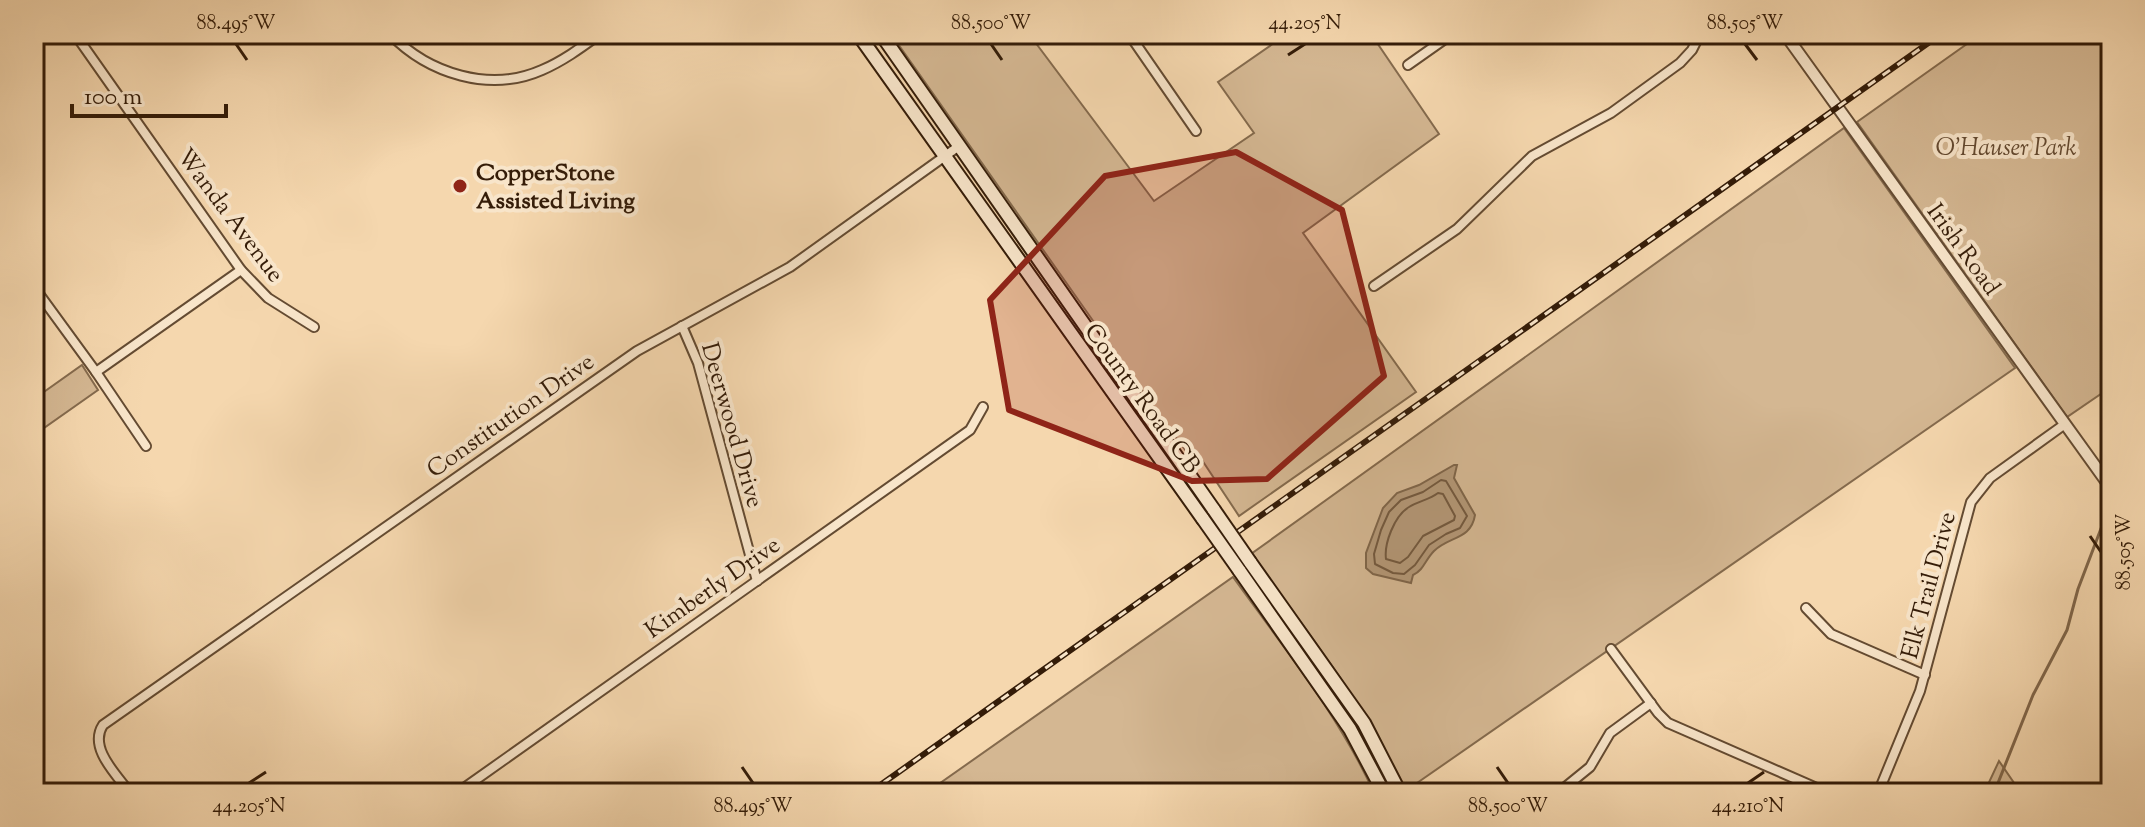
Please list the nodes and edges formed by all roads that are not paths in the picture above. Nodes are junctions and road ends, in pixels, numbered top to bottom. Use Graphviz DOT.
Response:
graph roads {
  1 [pos="75,34"];
  2 [pos="390,34"];
  3 [pos="600,34"];
  4 [pos="858,34"];
  5 [pos="881,34"];
  6 [pos="1129,34"];
  7 [pos="1452,34"];
  8 [pos="1700,34"];
  9 [pos="1785,34"];
  10 [pos="1408,65"];
  11 [pos="1196,131"];
  12 [pos="959,146"];
  13 [pos="944,157"];
  14 [pos="241,270"];
  15 [pos="1374,286"];
  16 [pos="34,287"];
  17 [pos="682,326"];
  18 [pos="314,327"];
  19 [pos="96,372"];
  20 [pos="983,407"];
  21 [pos="2065,424"];
  22 [pos="146,446"];
  23 [pos="2111,488"];
  24 [pos="757,581"];
  25 [pos="1806,608"];
  26 [pos="1611,649"];
  27 [pos="1925,675"];
  28 [pos="1651,703"];
  29 [pos="130,793"];
  30 [pos="457,793"];
  31 [pos="1384,793"];
  32 [pos="1400,793"];
  33 [pos="1558,793"];
  34 [pos="1828,793"];
  35 [pos="1878,793"];
  1 -- 14 [label="street, Wanda Avenue"];
  2 -- 3 [label="street"];
  4 -- 13 [label="main road, County Road CB"];
  5 -- 12 [label="main road, County Road CB"];
  6 -- 11 [label="street"];
  7 -- 10 [label="street"];
  8 -- 15 [label="street"];
  9 -- 21 [label="street, Irish Road"];
  12 -- 13 [label="street, Constitution Drive"];
  12 -- 32 [label="main road, County Road CB, bridge"];
  13 -- 17 [label="street, Constitution Drive"];
  13 -- 31 [label="main road, County Road CB, bridge"];
  14 -- 18 [label="street, Wanda Avenue"];
  14 -- 19 [label="street"];
  16 -- 19 [label="street"];
  17 -- 24 [label="street, Deerwood Drive"];
  17 -- 29 [label="street, Constitution Drive"];
  19 -- 22 [label="street"];
  20 -- 24 [label="street, Kimberly Drive"];
  21 -- 23 [label="street, Irish Road"];
  21 -- 27 [label="street, Elk Trail Drive"];
  24 -- 30 [label="street, Kimberly Drive"];
  25 -- 27 [label="street"];
  26 -- 28 [label="street"];
  27 -- 35 [label="street, Elk Trail Drive"];
  28 -- 33 [label="street"];
  28 -- 34 [label="street"];
}
